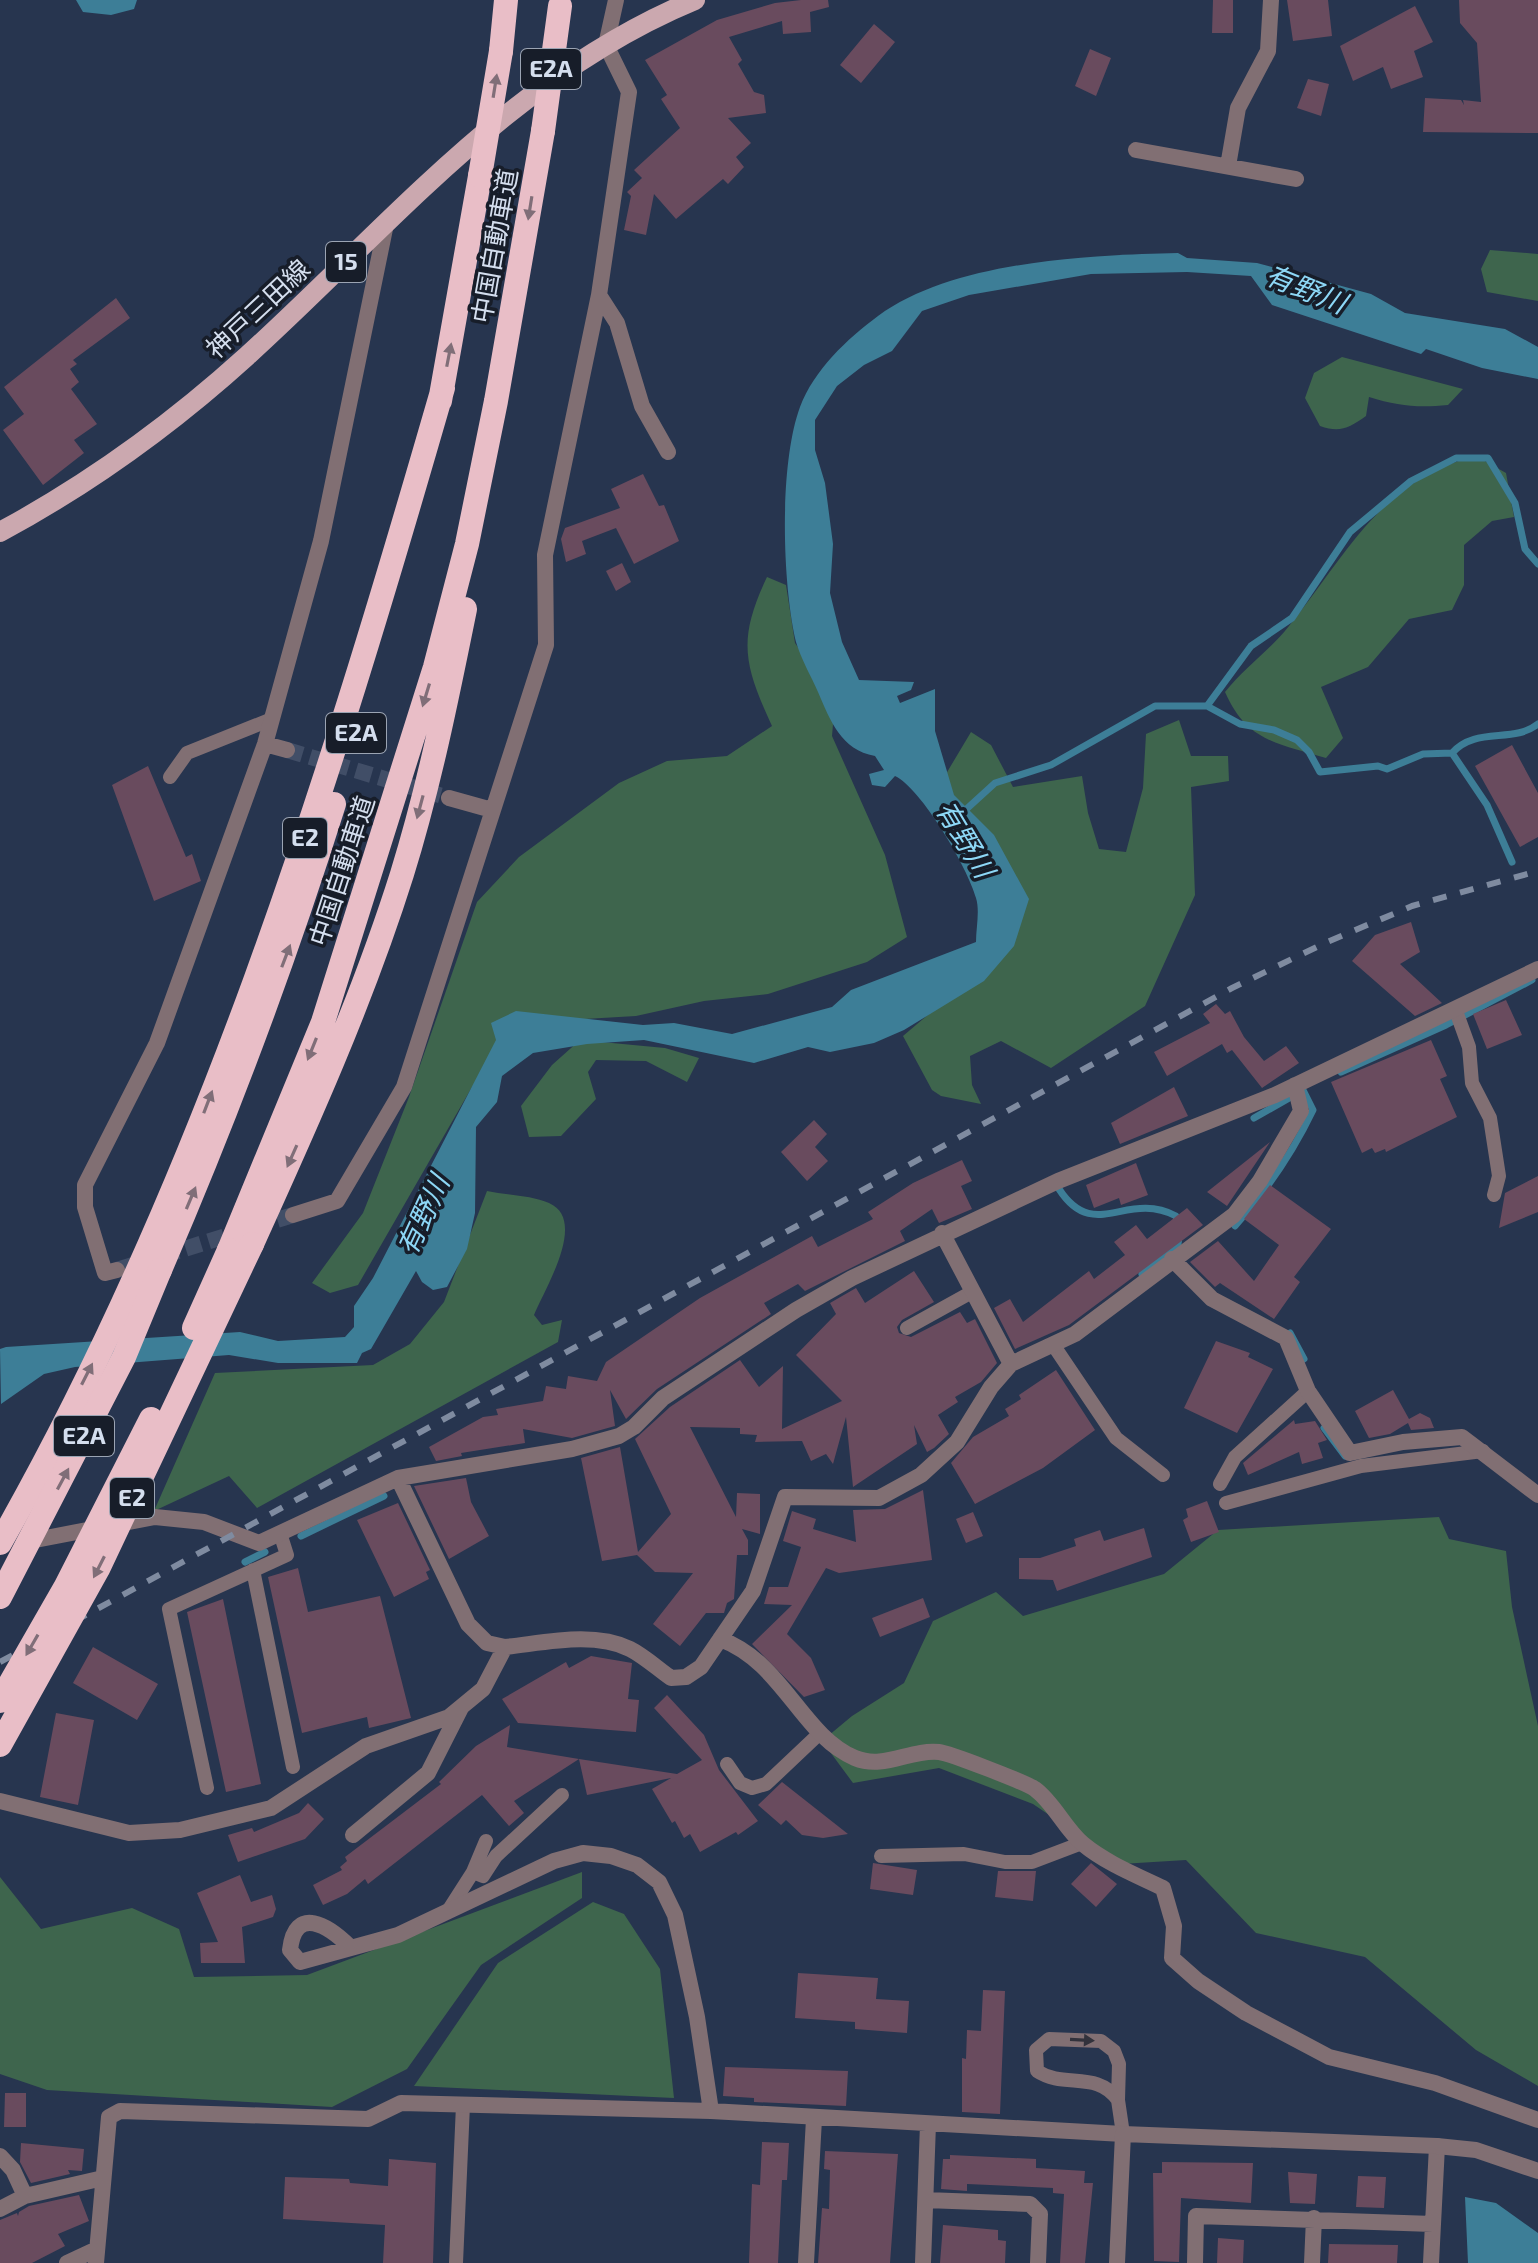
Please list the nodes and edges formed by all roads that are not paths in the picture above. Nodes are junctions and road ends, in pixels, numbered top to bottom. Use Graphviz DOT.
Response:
graph roads {
  1 [pos="498,0"];
  2 [pos="506,0"];
  3 [pos="616,0"];
  4 [pos="695,0"];
  5 [pos="1271,0"];
  6 [pos="560,3"];
  7 [pos="606,45"];
  8 [pos="501,51"];
  9 [pos="1136,150"];
  10 [pos="1228,166"];
  11 [pos="1296,179"];
  12 [pos="386,224"];
  13 [pos="599,295"];
  14 [pos="443,388"];
  15 [pos="668,452"];
  16 [pos="0,532"];
  17 [pos="272,719"];
  18 [pos="265,744"];
  19 [pos="287,750"];
  20 [pos="170,777"];
  21 [pos="449,798"];
  22 [pos="492,810"];
  23 [pos="1538,969"];
  24 [pos="1456,1011"];
  25 [pos="1295,1085"];
  26 [pos="1494,1195"];
  27 [pos="293,1215"];
  28 [pos="942,1233"];
  29 [pos="240,1247"];
  30 [pos="1172,1259"];
  31 [pos="126,1274"];
  32 [pos="972,1292"];
  33 [pos="907,1328"];
  34 [pos="1054,1346"];
  35 [pos="1011,1364"];
  36 [pos="1308,1391"];
  37 [pos="1483,1451"];
  38 [pos="1163,1475"];
  39 [pos="398,1478"];
  40 [pos="1220,1484"];
  41 [pos="1538,1495"];
  42 [pos="1226,1503"];
  43 [pos="280,1533"];
  44 [pos="0,1545"];
  45 [pos="253,1570"];
  46 [pos="0,1597"];
  47 [pos="720,1639"];
  48 [pos="505,1647"];
  49 [pos="0,1701"];
  50 [pos="461,1708"];
  51 [pos="820,1733"];
  52 [pos="0,1745"];
  53 [pos="727,1764"];
  54 [pos="293,1767"];
  55 [pos="207,1788"];
  56 [pos="562,1795"];
  57 [pos="0,1801"];
  58 [pos="353,1835"];
  59 [pos="486,1841"];
  60 [pos="1082,1843"];
  61 [pos="881,1856"];
  62 [pos="473,1872"];
  63 [pos="448,1911"];
  64 [pos="350,1947"];
  65 [pos="1118,2100"];
  66 [pos="463,2105"];
  67 [pos="711,2111"];
  68 [pos="814,2119"];
  69 [pos="1538,2120"];
  70 [pos="928,2124"];
  71 [pos="1123,2134"];
  72 [pos="1437,2146"];
  73 [pos="0,2156"];
  74 [pos="1538,2171"];
  75 [pos="103,2178"];
  76 [pos="25,2196"];
  77 [pos="926,2200"];
  78 [pos="0,2209"];
  79 [pos="1314,2218"];
  80 [pos="1433,2224"];
  81 [pos="96,2256"];
  82 [pos="67,2263"];
  83 [pos="456,2263"];
  84 [pos="806,2263"];
  85 [pos="923,2263"];
  86 [pos="1038,2263"];
  87 [pos="1117,2263"];
  88 [pos="1195,2263"];
  89 [pos="1312,2263"];
  90 [pos="1431,2263"];
  1 -- 8 [label="highway"];
  2 -- 8 [label="highway, 中国自動車道 / E2A"];
  3 -- 7 [label="street"];
  4 -- 7 [label="main road, 神戸三田線 / 15"];
  5 -- 10 [label="street"];
  6 -- 29 [label="highway, 中国自動車道 / E2A, one-way, bridge"];
  7 -- 12 [label="main road, 神戸三田線 / 15"];
  7 -- 13 [label="street"];
  14 -- 8 [label="highway, 中国自動車道 / E2A, one-way, bridge"];
  9 -- 10 [label="street"];
  10 -- 11 [label="street"];
  12 -- 16 [label="main road, 神戸三田線 / 15"];
  12 -- 17 [label="street"];
  13 -- 15 [label="street"];
  13 -- 22 [label="street"];
  31 -- 14 [label="highway, E2, one-way"];
  46 -- 14 [label="highway, 中国自動車道 / E2A, one-way, bridge"];
  17 -- 18 [label="street"];
  17 -- 20 [label="lane"];
  18 -- 19 [label="street"];
  18 -- 31 [label="street"];
  21 -- 22 [label="street"];
  22 -- 27 [label="street"];
  23 -- 24 [label="street"];
  24 -- 25 [label="street"];
  24 -- 26 [label="lane"];
  25 -- 28 [label="street"];
  25 -- 30 [label="street"];
  28 -- 32 [label="street"];
  28 -- 39 [label="street"];
  29 -- 49 [label="highway, 中国自動車道 / E2A, one-way, bridge"];
  29 -- 52 [label="highway, E2, one-way, bridge"];
  30 -- 34 [label="street"];
  30 -- 36 [label="street"];
  44 -- 31 [label="highway, E2, one-way"];
  32 -- 33 [label="lane"];
  32 -- 35 [label="street"];
  34 -- 35 [label="street"];
  34 -- 38 [label="lane"];
  35 -- 47 [label="street"];
  36 -- 37 [label="street"];
  36 -- 40 [label="lane"];
  37 -- 41 [label="street"];
  37 -- 42 [label="lane"];
  39 -- 43 [label="street"];
  39 -- 48 [label="street"];
  43 -- 44 [label="street"];
  43 -- 45 [label="lane"];
  45 -- 54 [label="lane"];
  45 -- 55 [label="lane"];
  47 -- 48 [label="street"];
  47 -- 51 [label="street"];
  48 -- 50 [label="street"];
  50 -- 57 [label="street"];
  50 -- 58 [label="street"];
  51 -- 53 [label="lane"];
  51 -- 60 [label="street"];
  56 -- 62 [label="lane"];
  59 -- 62 [label="lane"];
  60 -- 61 [label="lane"];
  60 -- 69 [label="street"];
  62 -- 63 [label="lane"];
  63 -- 64 [label="street"];
  63 -- 67 [label="street"];
  65 -- 65 [label="lane, one-way"];
  65 -- 71 [label="lane"];
  66 -- 67 [label="street"];
  66 -- 75 [label="street"];
  66 -- 83 [label="lane"];
  67 -- 68 [label="street"];
  68 -- 70 [label="street"];
  68 -- 84 [label="street"];
  70 -- 71 [label="street"];
  70 -- 77 [label="street"];
  71 -- 72 [label="street"];
  71 -- 87 [label="street"];
  72 -- 74 [label="street"];
  72 -- 80 [label="street"];
  73 -- 76 [label="street"];
  75 -- 76 [label="street"];
  75 -- 81 [label="street"];
  76 -- 78 [label="street"];
  77 -- 85 [label="street"];
  77 -- 86 [label="street"];
  79 -- 80 [label="street"];
  79 -- 88 [label="street"];
  79 -- 89 [label="street"];
  80 -- 90 [label="street"];
  81 -- 82 [label="street"];
}
